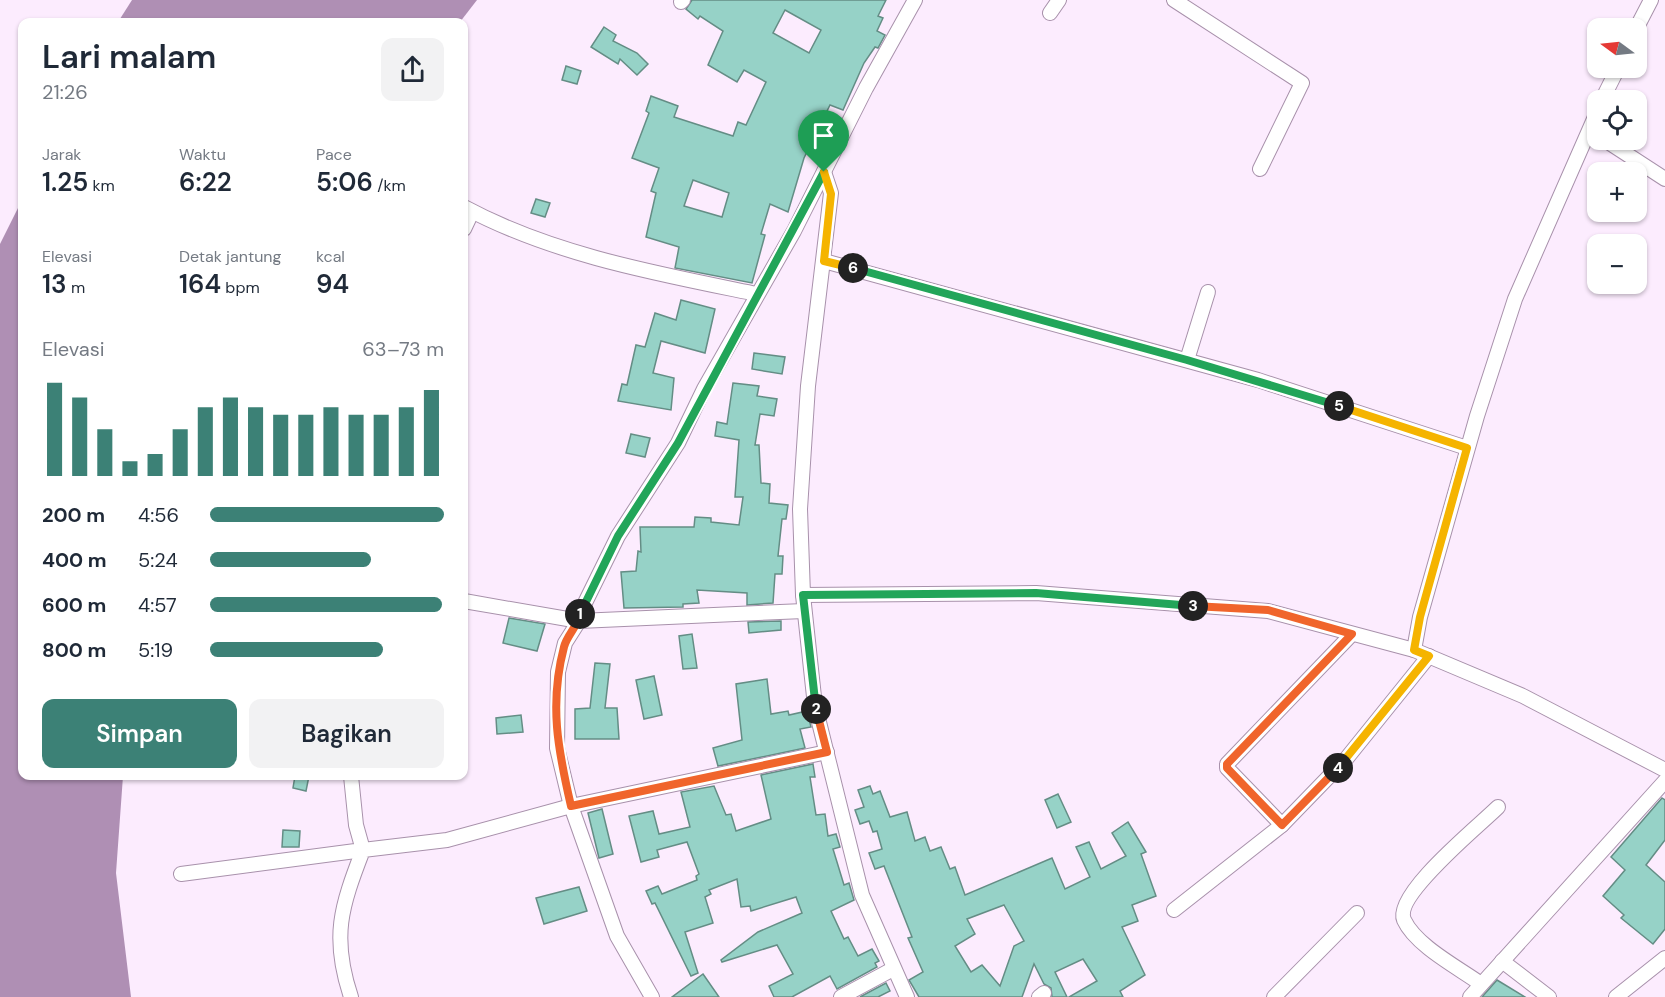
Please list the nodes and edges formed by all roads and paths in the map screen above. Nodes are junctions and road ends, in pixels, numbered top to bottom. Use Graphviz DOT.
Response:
graph roads {
  1 [pos="915,0"];
  2 [pos="1059,0"];
  3 [pos="1174,0"];
  4 [pos="1651,0"];
  5 [pos="1050,13"];
  6 [pos="1642,18"];
  7 [pos="1587,145"];
  8 [pos="1620,150"];
  9 [pos="1260,170"];
  10 [pos="824,172"];
  11 [pos="1665,179"];
  12 [pos="468,210"];
  13 [pos="824,261"];
  14 [pos="1208,292"];
  15 [pos="758,294"];
  16 [pos="1187,360"];
  17 [pos="1467,448"];
  18 [pos="803,595"];
  19 [pos="468,603"];
  20 [pos="804,611"];
  21 [pos="579,621"];
  22 [pos="1352,634"];
  23 [pos="1414,650"];
  24 [pos="1429,656"];
  25 [pos="827,752"];
  26 [pos="1665,770"];
  27 [pos="351,780"];
  28 [pos="1665,781"];
  29 [pos="571,806"];
  30 [pos="1498,807"];
  31 [pos="1282,825"];
  32 [pos="363,850"];
  33 [pos="181,874"];
  34 [pos="1174,910"];
  35 [pos="1357,913"];
  36 [pos="1665,958"];
  37 [pos="1502,961"];
  38 [pos="893,969"];
  39 [pos="1481,984"];
  40 [pos="351,997"];
  41 [pos="652,997"];
  42 [pos="841,997"];
  43 [pos="907,997"];
  44 [pos="1274,997"];
  45 [pos="1470,997"];
  46 [pos="1549,997"];
  47 [pos="1616,997"];
  1 -- 10 [label="street"];
  2 -- 5 [label="street"];
  3 -- 9 [label="street"];
  4 -- 6 [label="street"];
  7 -- 17 [label="street"];
  8 -- 11 [label="street"];
  10 -- 13 [label="street"];
  10 -- 15 [label="street"];
  12 -- 15 [label="street"];
  13 -- 16 [label="street"];
  13 -- 18 [label="street"];
  14 -- 16 [label="street"];
  15 -- 21 [label="street"];
  16 -- 17 [label="street"];
  17 -- 23 [label="street"];
  18 -- 20 [label="street"];
  18 -- 22 [label="street"];
  19 -- 21 [label="street"];
  20 -- 21 [label="street"];
  20 -- 25 [label="street"];
  21 -- 29 [label="street"];
  22 -- 23 [label="street"];
  22 -- 31 [label="street"];
  23 -- 24 [label="street"];
  24 -- 26 [label="street"];
  24 -- 31 [label="street"];
  25 -- 29 [label="street"];
  25 -- 38 [label="street"];
  27 -- 32 [label="street"];
  28 -- 37 [label="street"];
  29 -- 32 [label="street"];
  29 -- 41 [label="street"];
  30 -- 39 [label="street"];
  31 -- 34 [label="street"];
  32 -- 33 [label="street"];
  32 -- 40 [label="street"];
  35 -- 44 [label="street"];
  36 -- 47 [label="street"];
  37 -- 39 [label="street"];
  37 -- 46 [label="street"];
  38 -- 42 [label="street"];
  38 -- 43 [label="street"];
  39 -- 45 [label="street"];
}
